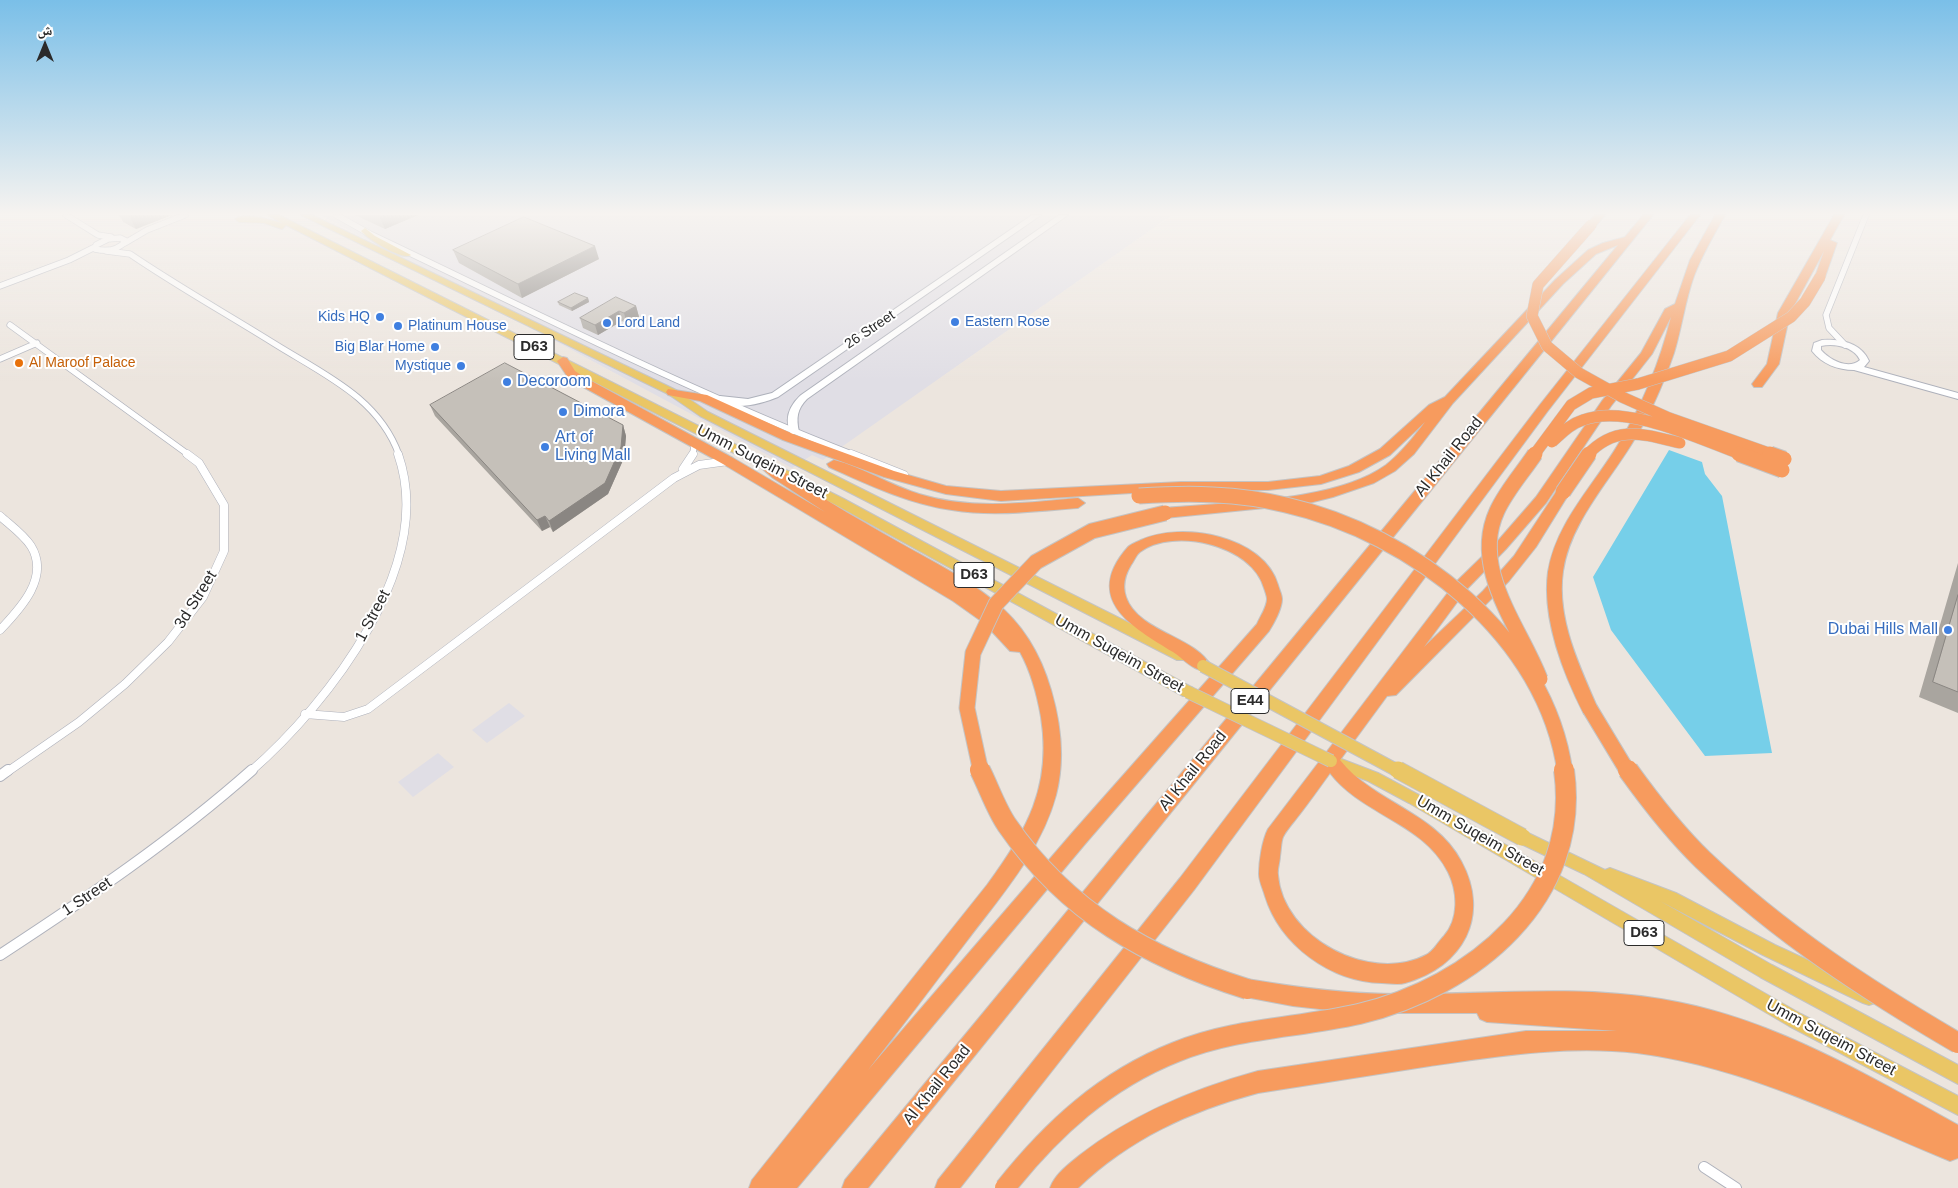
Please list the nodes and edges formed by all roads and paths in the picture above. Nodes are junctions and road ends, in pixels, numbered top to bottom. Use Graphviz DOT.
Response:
graph roads {
  1 [pos="41,270"];
  2 [pos="156,270"];
  3 [pos="380,270"];
  4 [pos="418,270"];
  5 [pos="434,270"];
  6 [pos="446,270"];
  7 [pos="956,270"];
  8 [pos="984,270"];
  9 [pos="1551,270"];
  10 [pos="1572,270"];
  11 [pos="1603,270"];
  12 [pos="1652,270"];
  13 [pos="1692,270"];
  14 [pos="1808,270"];
  15 [pos="1822,270"];
  16 [pos="1844,270"];
  17 [pos="444,283"];
  18 [pos="0,286"];
  19 [pos="912,301"];
  20 [pos="1679,306"];
  21 [pos="919,316"];
  22 [pos="10,324"];
  23 [pos="37,343"];
  24 [pos="1845,345"];
  25 [pos="0,359"];
  26 [pos="1865,359"];
  27 [pos="563,361"];
  28 [pos="1855,367"];
  29 [pos="1758,384"];
  30 [pos="1958,388"];
  31 [pos="675,395"];
  32 [pos="1958,396"];
  33 [pos="720,399"];
  34 [pos="1449,400"];
  35 [pos="794,432"];
  36 [pos="694,442"];
  37 [pos="759,460"];
  38 [pos="728,461"];
  39 [pos="1529,463"];
  40 [pos="1779,468"];
  41 [pos="674,478"];
  42 [pos="916,483"];
  43 [pos="0,516"];
  44 [pos="0,630"];
  45 [pos="1202,666"];
  46 [pos="1038,678"];
  47 [pos="1546,700"];
  48 [pos="305,714"];
  49 [pos="1362,714"];
  50 [pos="1331,761"];
  51 [pos="0,776"];
  52 [pos="1589,869"];
  53 [pos="0,955"];
  54 [pos="1958,1037"];
  55 [pos="1958,1043"];
  56 [pos="1958,1075"];
  57 [pos="1958,1106"];
  58 [pos="1955,1148"];
  59 [pos="1704,1167"];
  60 [pos="760,1188"];
  61 [pos="782,1188"];
  62 [pos="853,1188"];
  63 [pos="946,1188"];
  64 [pos="1005,1188"];
  65 [pos="1060,1188"];
  66 [pos="1736,1188"];
  1 -- 18 [label="street"];
  2 -- 48 [label="street, 1 Street"];
  3 -- 27 [label="main road, Umm Suqeim Street / D63"];
  4 -- 17 [label="main road, Umm Suqeim Street / D63"];
  5 -- 17 [label="main road"];
  6 -- 33 [label="street"];
  7 -- 19 [label="main road, 26 Street"];
  8 -- 21 [label="main road, 26 Street"];
  9 -- 40 [label="highway, bridge"];
  10 -- 34 [label="highway"];
  11 -- 62 [label="highway, Al Khail Road / E44"];
  12 -- 63 [label="highway"];
  13 -- 20 [label="highway"];
  14 -- 29 [label="highway"];
  15 -- 39 [label="highway, bridge"];
  16 -- 24 [label="street"];
  17 -- 31 [label="main road, Umm Suqeim Street / D63"];
  19 -- 21 [label="main road"];
  19 -- 33 [label="main road, 26 Street"];
  20 -- 49 [label="highway"];
  20 -- 55 [label="highway, bridge"];
  21 -- 35 [label="main road, 26 Street"];
  22 -- 23 [label="street, 3d Street"];
  23 -- 25 [label="street"];
  23 -- 51 [label="street, 3d Street"];
  24 -- 26 [label="main road"];
  24 -- 28 [label="main road"];
  26 -- 28 [label="main road"];
  26 -- 30 [label="main road"];
  27 -- 36 [label="highway"];
  27 -- 37 [label="main road, Umm Suqeim Street / D63"];
  28 -- 32 [label="main road"];
  31 -- 42 [label="highway"];
  31 -- 45 [label="main road, Umm Suqeim Street / D63"];
  31 -- 47 [label="highway, bridge"];
  33 -- 35 [label="street"];
  34 -- 42 [label="highway"];
  34 -- 58 [label="highway, bridge"];
  35 -- 42 [label="street"];
  36 -- 38 [label="highway"];
  36 -- 41 [label="street"];
  37 -- 46 [label="highway"];
  37 -- 50 [label="main road, Umm Suqeim Street / D63, bridge"];
  38 -- 41 [label="street"];
  38 -- 46 [label="highway"];
  39 -- 40 [label="highway, bridge"];
  39 -- 47 [label="highway, bridge"];
  40 -- 49 [label="highway, bridge"];
  41 -- 48 [label="street"];
  43 -- 44 [label="street"];
  45 -- 52 [label="main road, Umm Suqeim Street / D63, bridge"];
  45 -- 61 [label="highway"];
  46 -- 60 [label="highway"];
  47 -- 64 [label="highway, bridge"];
  48 -- 53 [label="street, 1 Street"];
  49 -- 50 [label="highway"];
  50 -- 57 [label="main road, Umm Suqeim Street / D63"];
  52 -- 54 [label="main road"];
  52 -- 56 [label="main road, Umm Suqeim Street / D63"];
  58 -- 65 [label="highway"];
  59 -- 66 [label="street"];
}
